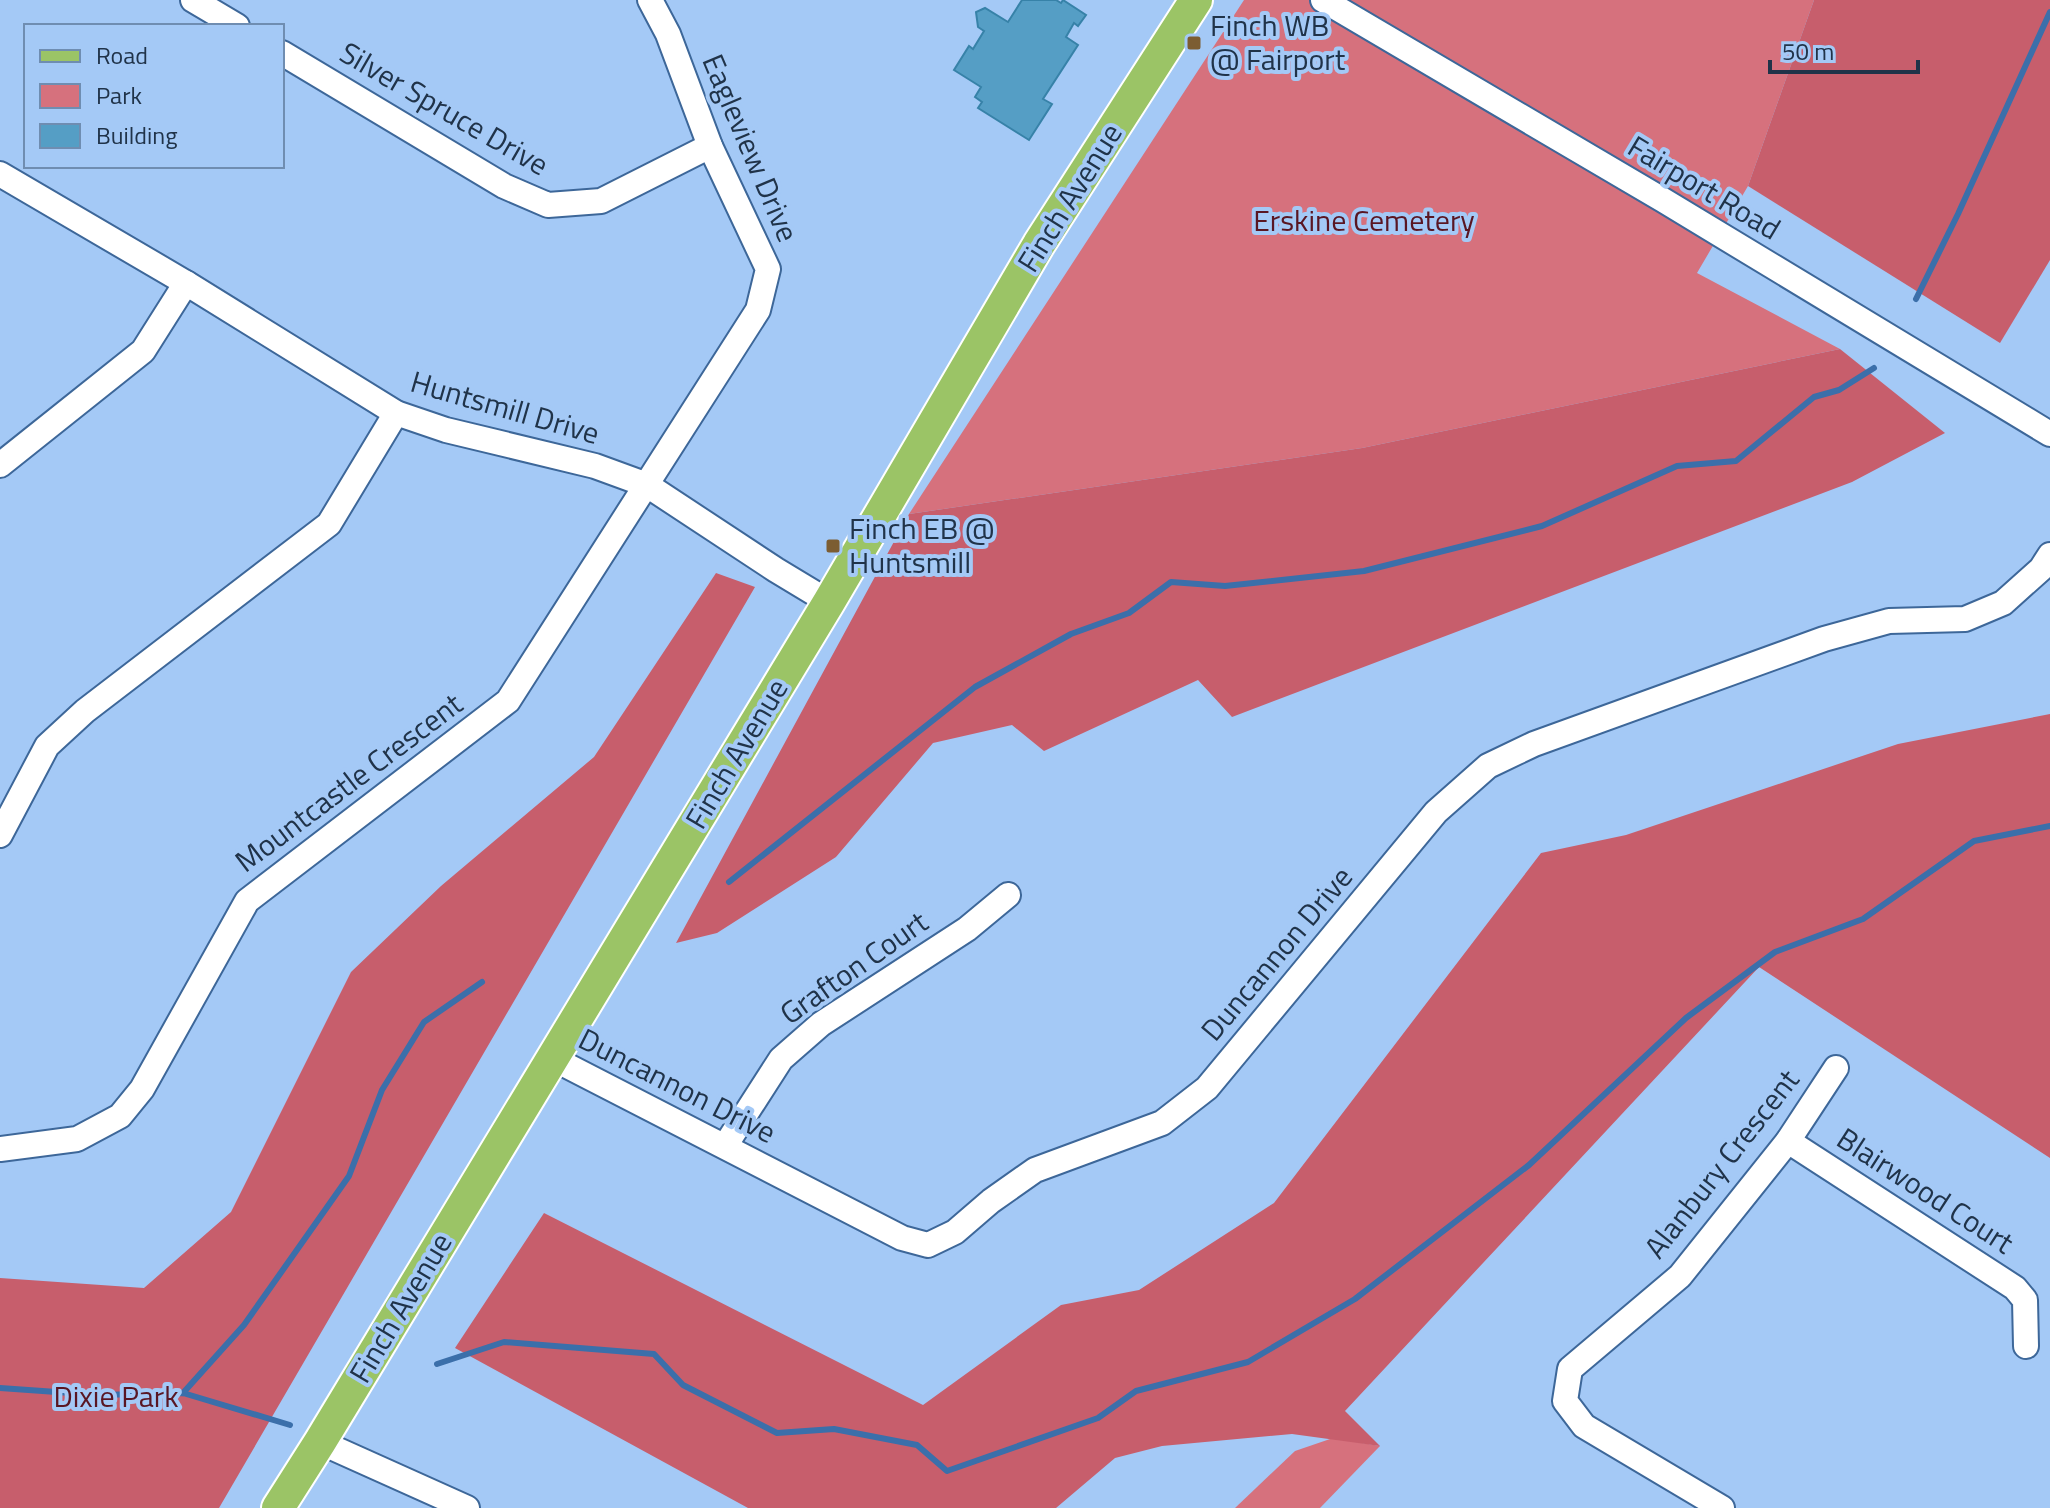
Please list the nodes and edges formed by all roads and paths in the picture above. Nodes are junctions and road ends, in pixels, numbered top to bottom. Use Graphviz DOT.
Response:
graph roads {
  1 [pos="193,0"];
  2 [pos="650,0"];
  3 [pos="1196,0"];
  4 [pos="1323,0"];
  5 [pos="234,24"];
  6 [pos="284,54"];
  7 [pos="710,146"];
  8 [pos="0,174"];
  9 [pos="186,283"];
  10 [pos="396,413"];
  11 [pos="2050,434"];
  12 [pos="0,465"];
  13 [pos="647,485"];
  14 [pos="2050,555"];
  15 [pos="829,602"];
  16 [pos="0,835"];
  17 [pos="1008,895"];
  18 [pos="552,1058"];
  19 [pos="1836,1068"];
  20 [pos="1788,1141"];
  21 [pos="725,1146"];
  22 [pos="0,1149"];
  23 [pos="2026,1346"];
  24 [pos="320,1442"];
  25 [pos="278,1508"];
  26 [pos="467,1508"];
  27 [pos="1722,1508"];
  1 -- 5 [label="street"];
  2 -- 7 [label="street, Eagleview Drive"];
  3 -- 15 [label="main road, Finch Avenue"];
  4 -- 11 [label="street, Fairport Road"];
  6 -- 7 [label="street, Silver Spruce Drive"];
  7 -- 13 [label="street, Eagleview Drive"];
  8 -- 9 [label="street, Huntsmill Drive"];
  9 -- 10 [label="street, Huntsmill Drive"];
  9 -- 12 [label="street"];
  10 -- 13 [label="street, Huntsmill Drive"];
  10 -- 16 [label="street"];
  13 -- 15 [label="street, Huntsmill Drive"];
  13 -- 22 [label="street, Mountcastle Crescent"];
  14 -- 21 [label="street, Duncannon Drive"];
  15 -- 18 [label="main road, Finch Avenue"];
  17 -- 21 [label="street, Grafton Court"];
  18 -- 21 [label="street, Duncannon Drive"];
  18 -- 24 [label="main road, Finch Avenue"];
  19 -- 20 [label="street, Alanbury Crescent"];
  20 -- 23 [label="street, Blairwood Court"];
  20 -- 27 [label="street, Alanbury Crescent"];
  24 -- 25 [label="main road, Finch Avenue"];
  24 -- 26 [label="street"];
}
